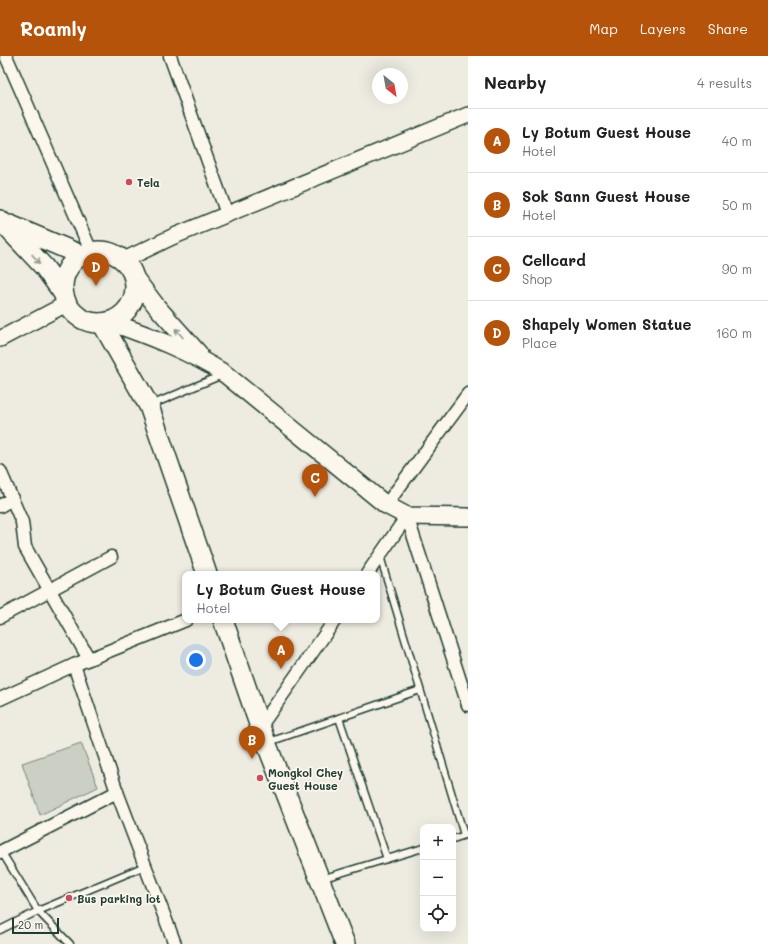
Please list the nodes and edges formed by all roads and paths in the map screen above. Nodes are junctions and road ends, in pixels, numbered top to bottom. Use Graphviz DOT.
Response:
graph roads {
  1 [pos="6,56"];
  2 [pos="170,56"];
  3 [pos="468,115"];
  4 [pos="227,214"];
  5 [pos="0,220"];
  6 [pos="86,253"];
  7 [pos="124,260"];
  8 [pos="135,278"];
  9 [pos="65,298"];
  10 [pos="106,322"];
  11 [pos="0,339"];
  12 [pos="206,361"];
  13 [pos="225,374"];
  14 [pos="468,394"];
  15 [pos="148,406"];
  16 [pos="0,471"];
  17 [pos="12,499"];
  18 [pos="386,505"];
  19 [pos="0,506"];
  20 [pos="407,516"];
  21 [pos="468,517"];
  22 [pos="380,556"];
  23 [pos="111,557"];
  24 [pos="206,571"];
  25 [pos="370,571"];
  26 [pos="50,591"];
  27 [pos="0,617"];
  28 [pos="182,622"];
  29 [pos="224,623"];
  30 [pos="333,623"];
  31 [pos="89,659"];
  32 [pos="74,665"];
  33 [pos="420,690"];
  34 [pos="0,700"];
  35 [pos="468,704"];
  36 [pos="339,718"];
  37 [pos="263,735"];
  38 [pos="117,792"];
  39 [pos="466,834"];
  40 [pos="456,837"];
  41 [pos="420,849"];
  42 [pos="0,851"];
  43 [pos="387,859"];
  44 [pos="145,866"];
  45 [pos="320,879"];
  46 [pos="38,912"];
  47 [pos="0,930"];
  48 [pos="70,944"];
  49 [pos="175,944"];
  50 [pos="345,944"];
  1 -- 6 [label="street"];
  2 -- 4 [label="street"];
  3 -- 4 [label="street"];
  4 -- 7 [label="street"];
  5 -- 6 [label="main road"];
  5 -- 9 [label="main road, one-way"];
  6 -- 7 [label="main road"];
  6 -- 9 [label="main road"];
  7 -- 8 [label="main road"];
  8 -- 10 [label="main road"];
  12 -- 8 [label="main road, one-way"];
  9 -- 10 [label="main road"];
  9 -- 11 [label="street"];
  10 -- 12 [label="main road"];
  10 -- 15 [label="main road"];
  12 -- 13 [label="main road"];
  13 -- 15 [label="lane"];
  13 -- 18 [label="main road"];
  14 -- 18 [label="street"];
  15 -- 24 [label="main road"];
  16 -- 17 [label="street"];
  17 -- 19 [label="street"];
  17 -- 26 [label="street"];
  18 -- 20 [label="main road"];
  20 -- 21 [label="main road"];
  20 -- 22 [label="street"];
  20 -- 35 [label="street"];
  22 -- 25 [label="street"];
  22 -- 33 [label="lane"];
  23 -- 26 [label="street"];
  26 -- 27 [label="street"];
  26 -- 31 [label="street"];
  28 -- 31 [label="street"];
  29 -- 37 [label="main road"];
  30 -- 37 [label="street"];
  31 -- 32 [label="street"];
  32 -- 34 [label="street"];
  32 -- 38 [label="street"];
  33 -- 36 [label="lane"];
  33 -- 39 [label="lane"];
  36 -- 37 [label="lane"];
  36 -- 43 [label="lane"];
  37 -- 45 [label="main road"];
  38 -- 42 [label="street"];
  38 -- 44 [label="street"];
  39 -- 40 [label="lane"];
  41 -- 43 [label="lane"];
  42 -- 46 [label="lane"];
  43 -- 45 [label="lane"];
  44 -- 46 [label="lane"];
  44 -- 49 [label="street"];
  45 -- 50 [label="main road"];
  46 -- 47 [label="lane"];
  46 -- 48 [label="lane"];
}
